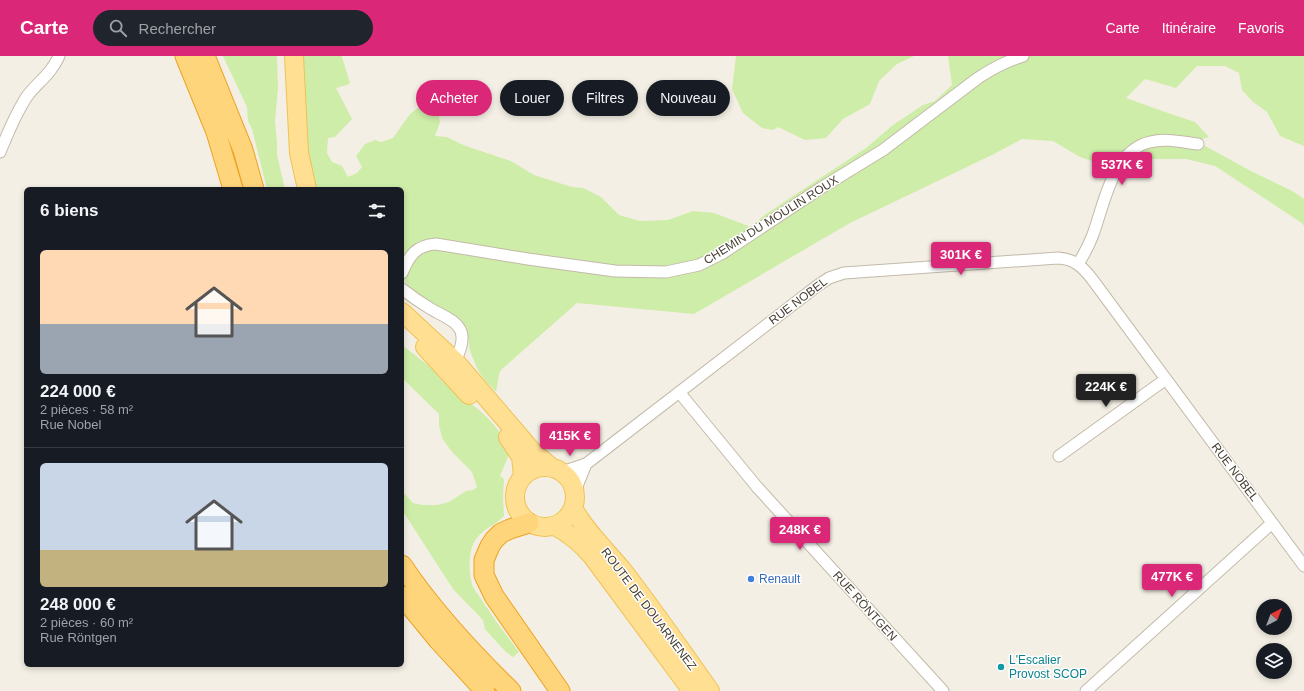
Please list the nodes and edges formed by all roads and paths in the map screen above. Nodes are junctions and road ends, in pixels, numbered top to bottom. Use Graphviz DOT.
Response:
graph roads {
  1 [pos="59,56"];
  2 [pos="185,56"];
  3 [pos="205,56"];
  4 [pos="284,56"];
  5 [pos="294,56"];
  6 [pos="1024,56"];
  7 [pos="1198,144"];
  8 [pos="0,152"];
  9 [pos="232,187"];
  10 [pos="253,187"];
  11 [pos="296,187"];
  12 [pos="307,187"];
  13 [pos="1078,264"];
  14 [pos="404,269"];
  15 [pos="404,290"];
  16 [pos="404,314"];
  17 [pos="404,326"];
  18 [pos="455,360"];
  19 [pos="1166,379"];
  20 [pos="455,380"];
  21 [pos="679,392"];
  22 [pos="1059,456"];
  23 [pos="586,464"];
  24 [pos="556,469"];
  25 [pos="523,476"];
  26 [pos="574,499"];
  27 [pos="529,523"];
  28 [pos="1272,523"];
  29 [pos="555,526"];
  30 [pos="1304,566"];
  31 [pos="404,568"];
  32 [pos="404,598"];
  33 [pos="485,691"];
  34 [pos="511,691"];
  35 [pos="560,691"];
  36 [pos="692,691"];
  37 [pos="710,691"];
  38 [pos="943,691"];
  39 [pos="1086,691"];
  1 -- 8 [label="street"];
  2 -- 9 [label="highway"];
  3 -- 10 [label="highway"];
  4 -- 11 [label="main road"];
  5 -- 12 [label="main road"];
  6 -- 14 [label="street, CHEMIN DU MOULIN ROUX"];
  7 -- 13 [label="street"];
  13 -- 19 [label="street, RUE NOBEL"];
  13 -- 21 [label="street, RUE NOBEL"];
  15 -- 18 [label="street"];
  16 -- 18 [label="main road"];
  17 -- 20 [label="main road"];
  18 -- 20 [label="street"];
  18 -- 24 [label="main road"];
  19 -- 22 [label="street"];
  19 -- 28 [label="street, RUE NOBEL"];
  20 -- 25 [label="main road"];
  21 -- 23 [label="street, RUE NOBEL"];
  21 -- 38 [label="street, RUE RÖNTGEN"];
  23 -- 24 [label="street, RUE NOBEL"];
  23 -- 26 [label="street"];
  24 -- 25 [label="main road"];
  24 -- 26 [label="main road"];
  25 -- 27 [label="main road"];
  26 -- 29 [label="main road"];
  26 -- 37 [label="main road, ROUTE DE DOUARNENEZ"];
  27 -- 29 [label="main road"];
  27 -- 35 [label="highway"];
  28 -- 30 [label="street, RUE NOBEL"];
  28 -- 39 [label="street"];
  29 -- 36 [label="main road, ROUTE DE DOUARNENEZ"];
  31 -- 34 [label="highway"];
  32 -- 33 [label="highway"];
}
